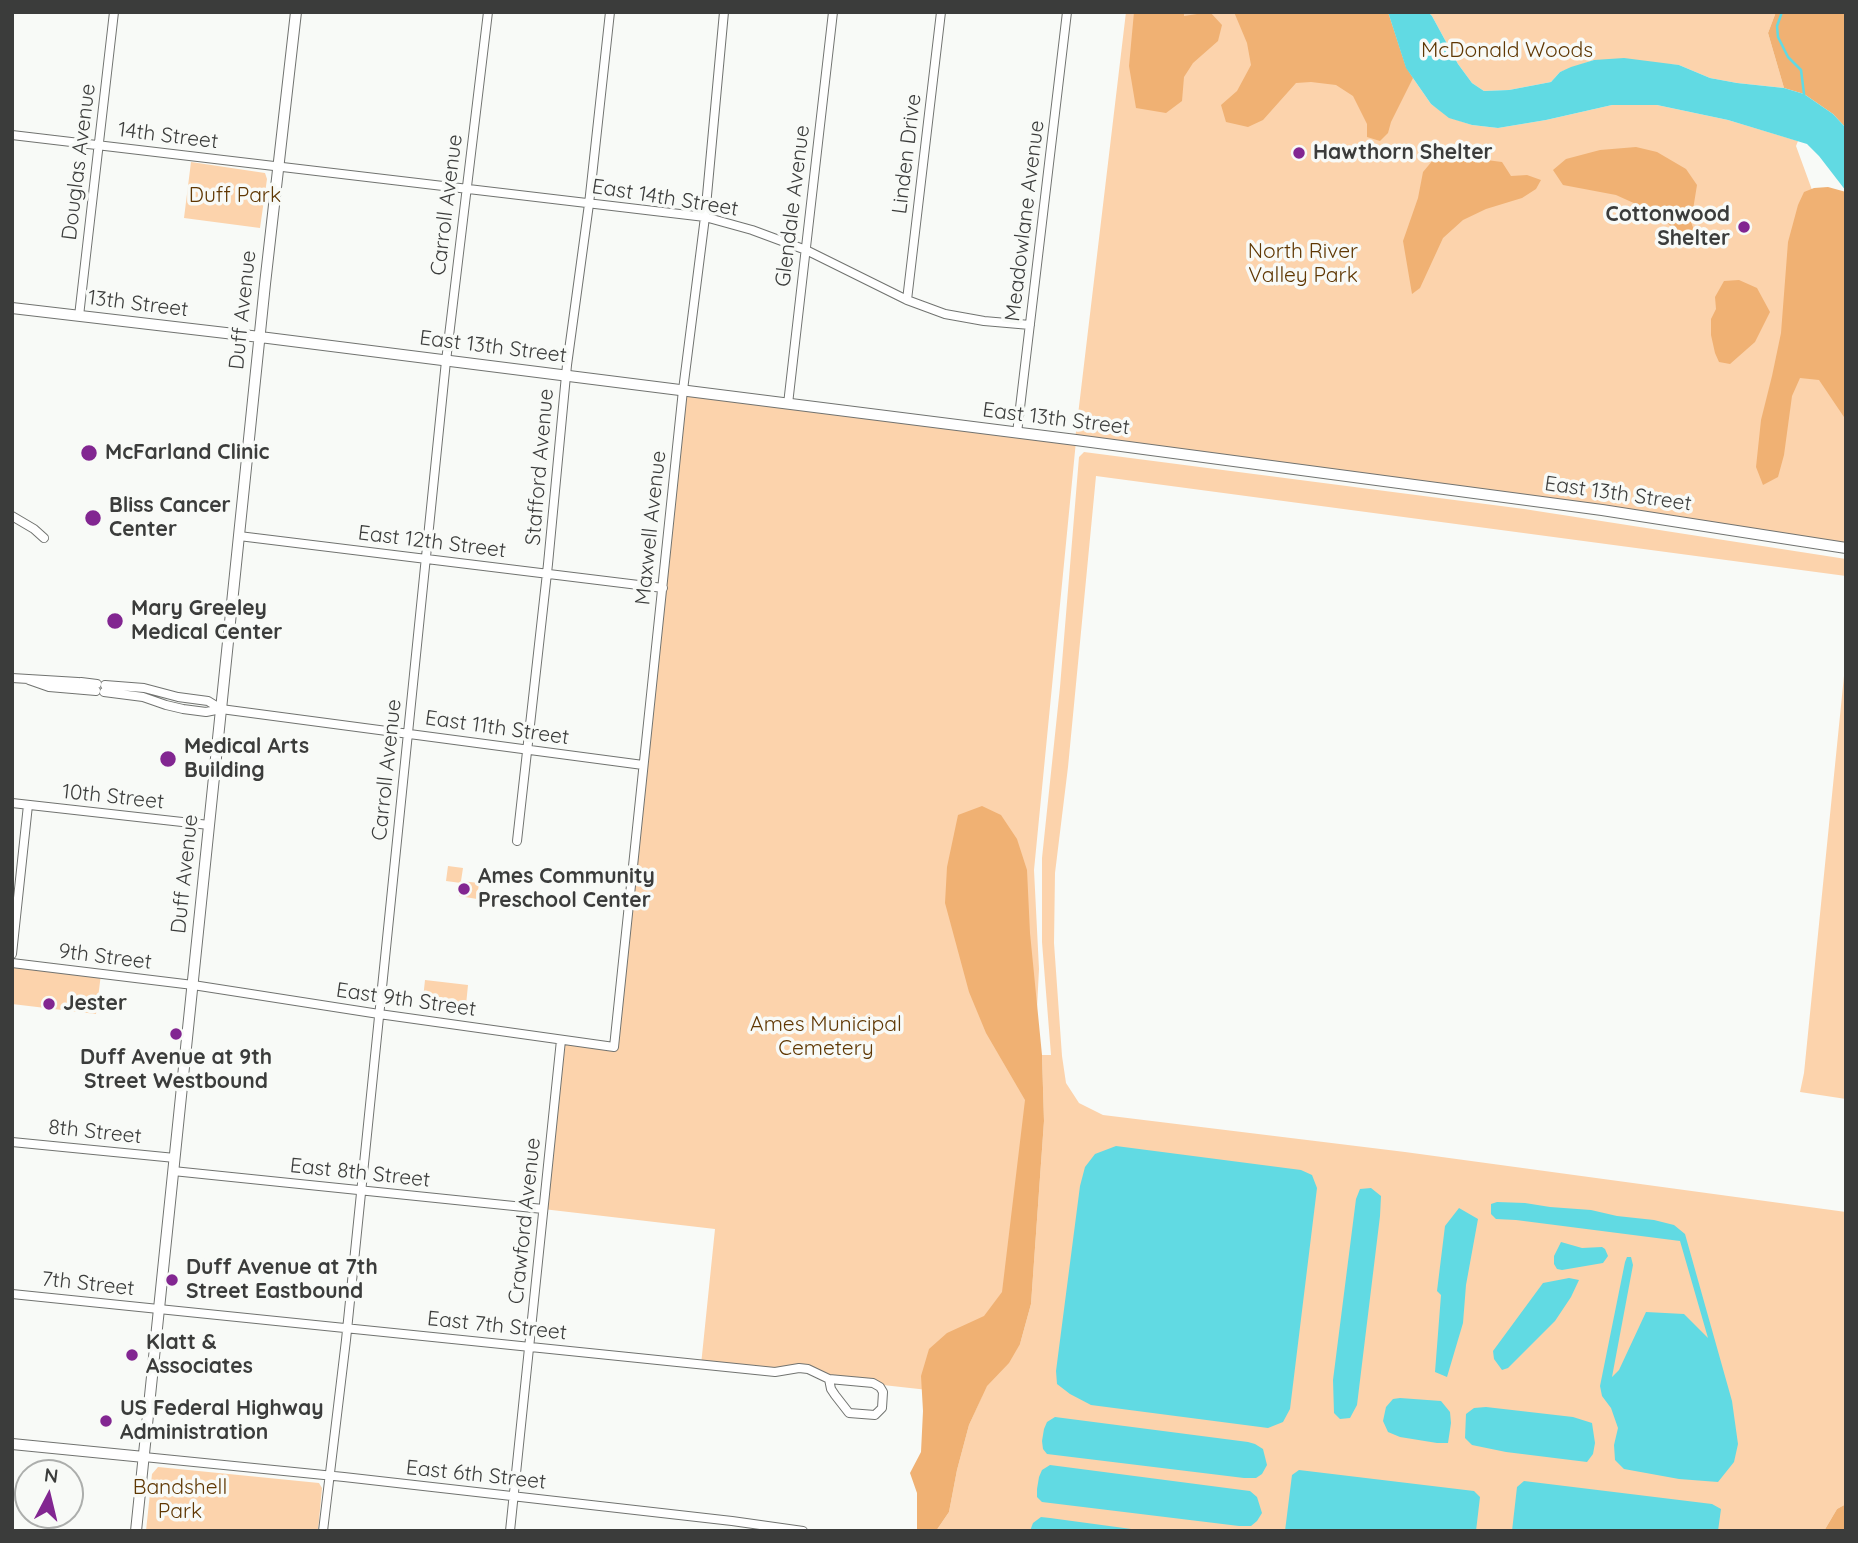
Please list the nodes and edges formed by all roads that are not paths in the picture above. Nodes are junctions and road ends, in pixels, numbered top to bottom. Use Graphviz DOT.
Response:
graph roads {
  1 [pos="114,12"];
  2 [pos="296,12"];
  3 [pos="488,12"];
  4 [pos="610,12"];
  5 [pos="724,12"];
  6 [pos="833,12"];
  7 [pos="941,12"];
  8 [pos="1067,12"];
  9 [pos="12,135"];
  10 [pos="99,145"];
  11 [pos="278,166"];
  12 [pos="467,189"];
  13 [pos="589,204"];
  14 [pos="705,217"];
  15 [pos="806,250"];
  16 [pos="907,300"];
  17 [pos="12,308"];
  18 [pos="79,316"];
  19 [pos="1030,326"];
  20 [pos="260,337"];
  21 [pos="446,361"];
  22 [pos="566,376"];
  23 [pos="683,390"];
  24 [pos="788,404"];
  25 [pos="1017,433"];
  26 [pos="12,516"];
  27 [pos="239,536"];
  28 [pos="44,538"];
  29 [pos="1846,548"];
  30 [pos="426,559"];
  31 [pos="547,574"];
  32 [pos="663,588"];
  33 [pos="12,678"];
  34 [pos="29,680"];
  35 [pos="101,688"];
  36 [pos="221,709"];
  37 [pos="408,733"];
  38 [pos="527,749"];
  39 [pos="643,765"];
  40 [pos="12,803"];
  41 [pos="28,805"];
  42 [pos="209,825"];
  43 [pos="517,841"];
  44 [pos="12,954"];
  45 [pos="12,963"];
  46 [pos="193,985"];
  47 [pos="379,1014"];
  48 [pos="561,1040"];
  49 [pos="614,1047"];
  50 [pos="12,1142"];
  51 [pos="175,1158"];
  52 [pos="173,1171"];
  53 [pos="361,1191"];
  54 [pos="543,1209"];
  55 [pos="12,1294"];
  56 [pos="159,1309"];
  57 [pos="347,1328"];
  58 [pos="529,1347"];
  59 [pos="829,1379"];
  60 [pos="12,1444"];
  61 [pos="144,1457"];
  62 [pos="329,1476"];
  63 [pos="514,1496"];
  64 [pos="136,1531"];
  65 [pos="323,1531"];
  66 [pos="510,1531"];
  67 [pos="803,1531"];
  1 -- 10 [label="street, Douglas Avenue"];
  2 -- 11 [label="main road, Duff Avenue"];
  3 -- 12 [label="street, Carroll Avenue"];
  4 -- 13 [label="street, Stafford Avenue"];
  5 -- 14 [label="street, Maxwell Avenue"];
  6 -- 15 [label="street, Glendale Avenue"];
  7 -- 16 [label="street, Linden Drive"];
  8 -- 19 [label="street, Meadowlane Avenue"];
  9 -- 10 [label="street, 14th Street"];
  10 -- 11 [label="street, 14th Street"];
  10 -- 18 [label="street, Douglas Avenue"];
  11 -- 12 [label="street, East 14th Street"];
  11 -- 20 [label="main road, Duff Avenue"];
  12 -- 13 [label="street, East 14th Street"];
  12 -- 21 [label="street, Carroll Avenue"];
  13 -- 14 [label="street, East 14th Street"];
  13 -- 22 [label="street, Stafford Avenue"];
  14 -- 15 [label="street, East 14th Street"];
  14 -- 23 [label="street, Maxwell Avenue"];
  15 -- 16 [label="street, East 14th Street"];
  15 -- 24 [label="street, Glendale Avenue"];
  16 -- 19 [label="street, East 14th Street"];
  17 -- 18 [label="main road, 13th Street"];
  18 -- 20 [label="main road, 13th Street"];
  19 -- 25 [label="street, Meadowlane Avenue"];
  20 -- 21 [label="main road, East 13th Street"];
  20 -- 27 [label="main road, Duff Avenue"];
  21 -- 22 [label="main road, East 13th Street"];
  21 -- 30 [label="street, Carroll Avenue"];
  22 -- 23 [label="main road, East 13th Street"];
  22 -- 31 [label="street, Stafford Avenue"];
  23 -- 24 [label="main road, East 13th Street"];
  23 -- 32 [label="street, Maxwell Avenue"];
  24 -- 25 [label="main road, East 13th Street"];
  25 -- 29 [label="main road, East 13th Street"];
  26 -- 28 [label="street"];
  27 -- 30 [label="street, East 12th Street"];
  27 -- 36 [label="main road, Duff Avenue"];
  30 -- 31 [label="street, East 12th Street"];
  30 -- 37 [label="street, Carroll Avenue"];
  31 -- 32 [label="street, East 12th Street"];
  31 -- 38 [label="street, Stafford Avenue"];
  32 -- 39 [label="street, Maxwell Avenue"];
  33 -- 34 [label="street"];
  34 -- 35 [label="street"];
  34 -- 35 [label="street"];
  35 -- 36 [label="street, East 11th Street"];
  36 -- 37 [label="street, East 11th Street"];
  36 -- 42 [label="main road, Duff Avenue"];
  37 -- 38 [label="street, East 11th Street"];
  37 -- 47 [label="street, Carroll Avenue"];
  38 -- 39 [label="street, East 11th Street"];
  38 -- 43 [label="street, Stafford Avenue"];
  39 -- 49 [label="street, Maxwell Avenue"];
  40 -- 41 [label="street, 10th Street"];
  41 -- 42 [label="street, 10th Street"];
  41 -- 44 [label="street"];
  42 -- 46 [label="main road, Duff Avenue"];
  45 -- 46 [label="street, 9th Street"];
  46 -- 47 [label="street, East 9th Street"];
  46 -- 51 [label="main road, Duff Avenue"];
  47 -- 48 [label="street, East 9th Street"];
  47 -- 53 [label="street, Carroll Avenue"];
  48 -- 49 [label="street, East 9th Street"];
  48 -- 54 [label="street, Crawford Avenue"];
  50 -- 51 [label="street, 8th Street"];
  51 -- 52 [label="main road, Duff Avenue"];
  52 -- 53 [label="street, East 8th Street"];
  52 -- 56 [label="main road, Duff Avenue"];
  53 -- 54 [label="street, East 8th Street"];
  53 -- 57 [label="street, Carroll Avenue"];
  54 -- 58 [label="street, Crawford Avenue"];
  55 -- 56 [label="street, 7th Street"];
  56 -- 57 [label="street, East 7th Street"];
  56 -- 61 [label="main road, Duff Avenue"];
  57 -- 58 [label="street, East 7th Street"];
  57 -- 62 [label="street, Carroll Avenue"];
  58 -- 59 [label="street, East 7th Street"];
  58 -- 63 [label="street, Crawford Avenue"];
  59 -- 59 [label="street, East 7th Street"];
  60 -- 61 [label="main road"];
  61 -- 62 [label="street, East 6th Street"];
  61 -- 64 [label="main road, Duff Avenue"];
  62 -- 63 [label="street, East 6th Street"];
  62 -- 65 [label="street, Carroll Avenue"];
  63 -- 66 [label="street, Crawford Avenue"];
  63 -- 67 [label="street, East 6th Street"];
}
